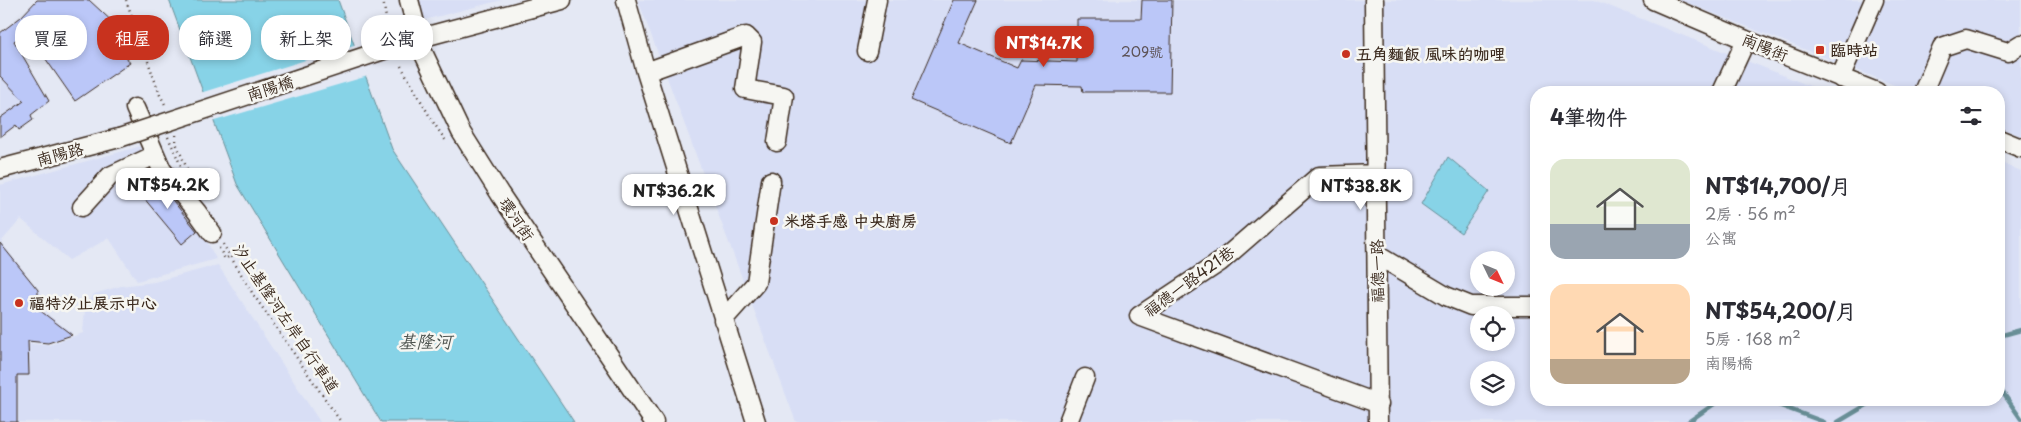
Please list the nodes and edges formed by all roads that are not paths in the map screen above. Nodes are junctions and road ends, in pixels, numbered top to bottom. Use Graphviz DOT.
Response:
graph roads {
  1 [pos="409,0"];
  2 [pos="562,0"];
  3 [pos="626,0"];
  4 [pos="877,0"];
  5 [pos="1374,0"];
  6 [pos="1653,0"];
  7 [pos="1874,0"];
  8 [pos="413,15"];
  9 [pos="433,35"];
  10 [pos="1746,40"];
  11 [pos="2021,44"];
  12 [pos="867,51"];
  13 [pos="361,58"];
  14 [pos="427,60"];
  15 [pos="646,72"];
  16 [pos="1840,78"];
  17 [pos="1725,86"];
  18 [pos="1852,86"];
  19 [pos="1926,86"];
  20 [pos="135,108"];
  21 [pos="119,138"];
  22 [pos="2005,141"];
  23 [pos="776,142"];
  24 [pos="2021,148"];
  25 [pos="155,155"];
  26 [pos="0,169"];
  27 [pos="1377,174"];
  28 [pos="771,180"];
  29 [pos="82,207"];
  30 [pos="217,237"];
  31 [pos="1377,254"];
  32 [pos="1530,306"];
  33 [pos="723,320"];
  34 [pos="1084,378"];
  35 [pos="1379,404"];
  36 [pos="654,422"];
  37 [pos="756,422"];
  38 [pos="1068,422"];
  39 [pos="1378,422"];
  1 -- 8 [label="street, 環河街"];
  2 -- 9 [label="street"];
  3 -- 15 [label="street"];
  4 -- 12 [label="street"];
  5 -- 27 [label="street, 福德一路"];
  6 -- 10 [label="street, 南陽街"];
  7 -- 16 [label="street"];
  10 -- 16 [label="street, 南陽街"];
  10 -- 17 [label="street"];
  11 -- 19 [label="street"];
  13 -- 21 [label="street, 南陽橋, bridge"];
  14 -- 36 [label="street, 環河街"];
  15 -- 23 [label="street"];
  15 -- 33 [label="street"];
  16 -- 18 [label="street, 南陽街"];
  20 -- 25 [label="street"];
  21 -- 26 [label="street, 南陽路"];
  22 -- 24 [label="street"];
  25 -- 29 [label="street"];
  25 -- 30 [label="street"];
  27 -- 31 [label="street, 福德一路"];
  27 -- 35 [label="street, 福德一路421巷"];
  28 -- 33 [label="street"];
  31 -- 32 [label="street"];
  31 -- 35 [label="street, 福德一路"];
  33 -- 37 [label="street"];
  34 -- 38 [label="street"];
  35 -- 39 [label="street, 福德一路"];
}
